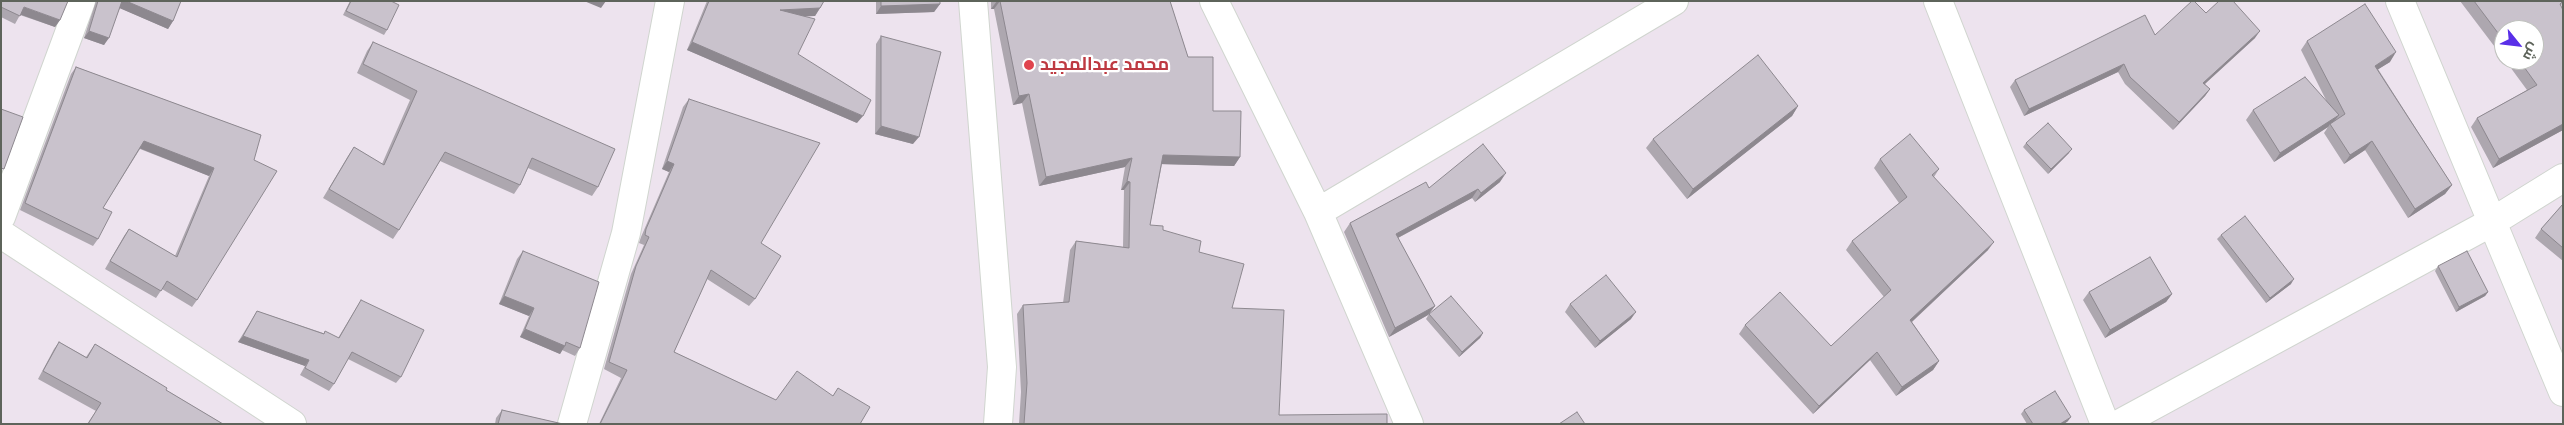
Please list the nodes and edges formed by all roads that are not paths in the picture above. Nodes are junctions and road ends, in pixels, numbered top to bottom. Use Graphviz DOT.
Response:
graph roads {
  1 [pos="81,1"];
  2 [pos="670,1"];
  3 [pos="972,1"];
  4 [pos="1214,1"];
  5 [pos="1674,1"];
  6 [pos="1938,1"];
  7 [pos="2400,1"];
  8 [pos="2563,178"];
  9 [pos="1318,212"];
  10 [pos="1,217"];
  11 [pos="2492,222"];
  12 [pos="1,234"];
  13 [pos="2563,392"];
  14 [pos="292,424"];
  15 [pos="572,424"];
  16 [pos="998,424"];
  17 [pos="1409,424"];
  18 [pos="2105,424"];
  19 [pos="2119,424"];
  1 -- 10 [label="street"];
  2 -- 15 [label="street"];
  3 -- 16 [label="street"];
  4 -- 9 [label="street"];
  5 -- 9 [label="street"];
  6 -- 18 [label="street"];
  7 -- 11 [label="street"];
  8 -- 11 [label="street"];
  9 -- 17 [label="street"];
  11 -- 13 [label="street"];
  11 -- 19 [label="street"];
  12 -- 14 [label="street"];
}
